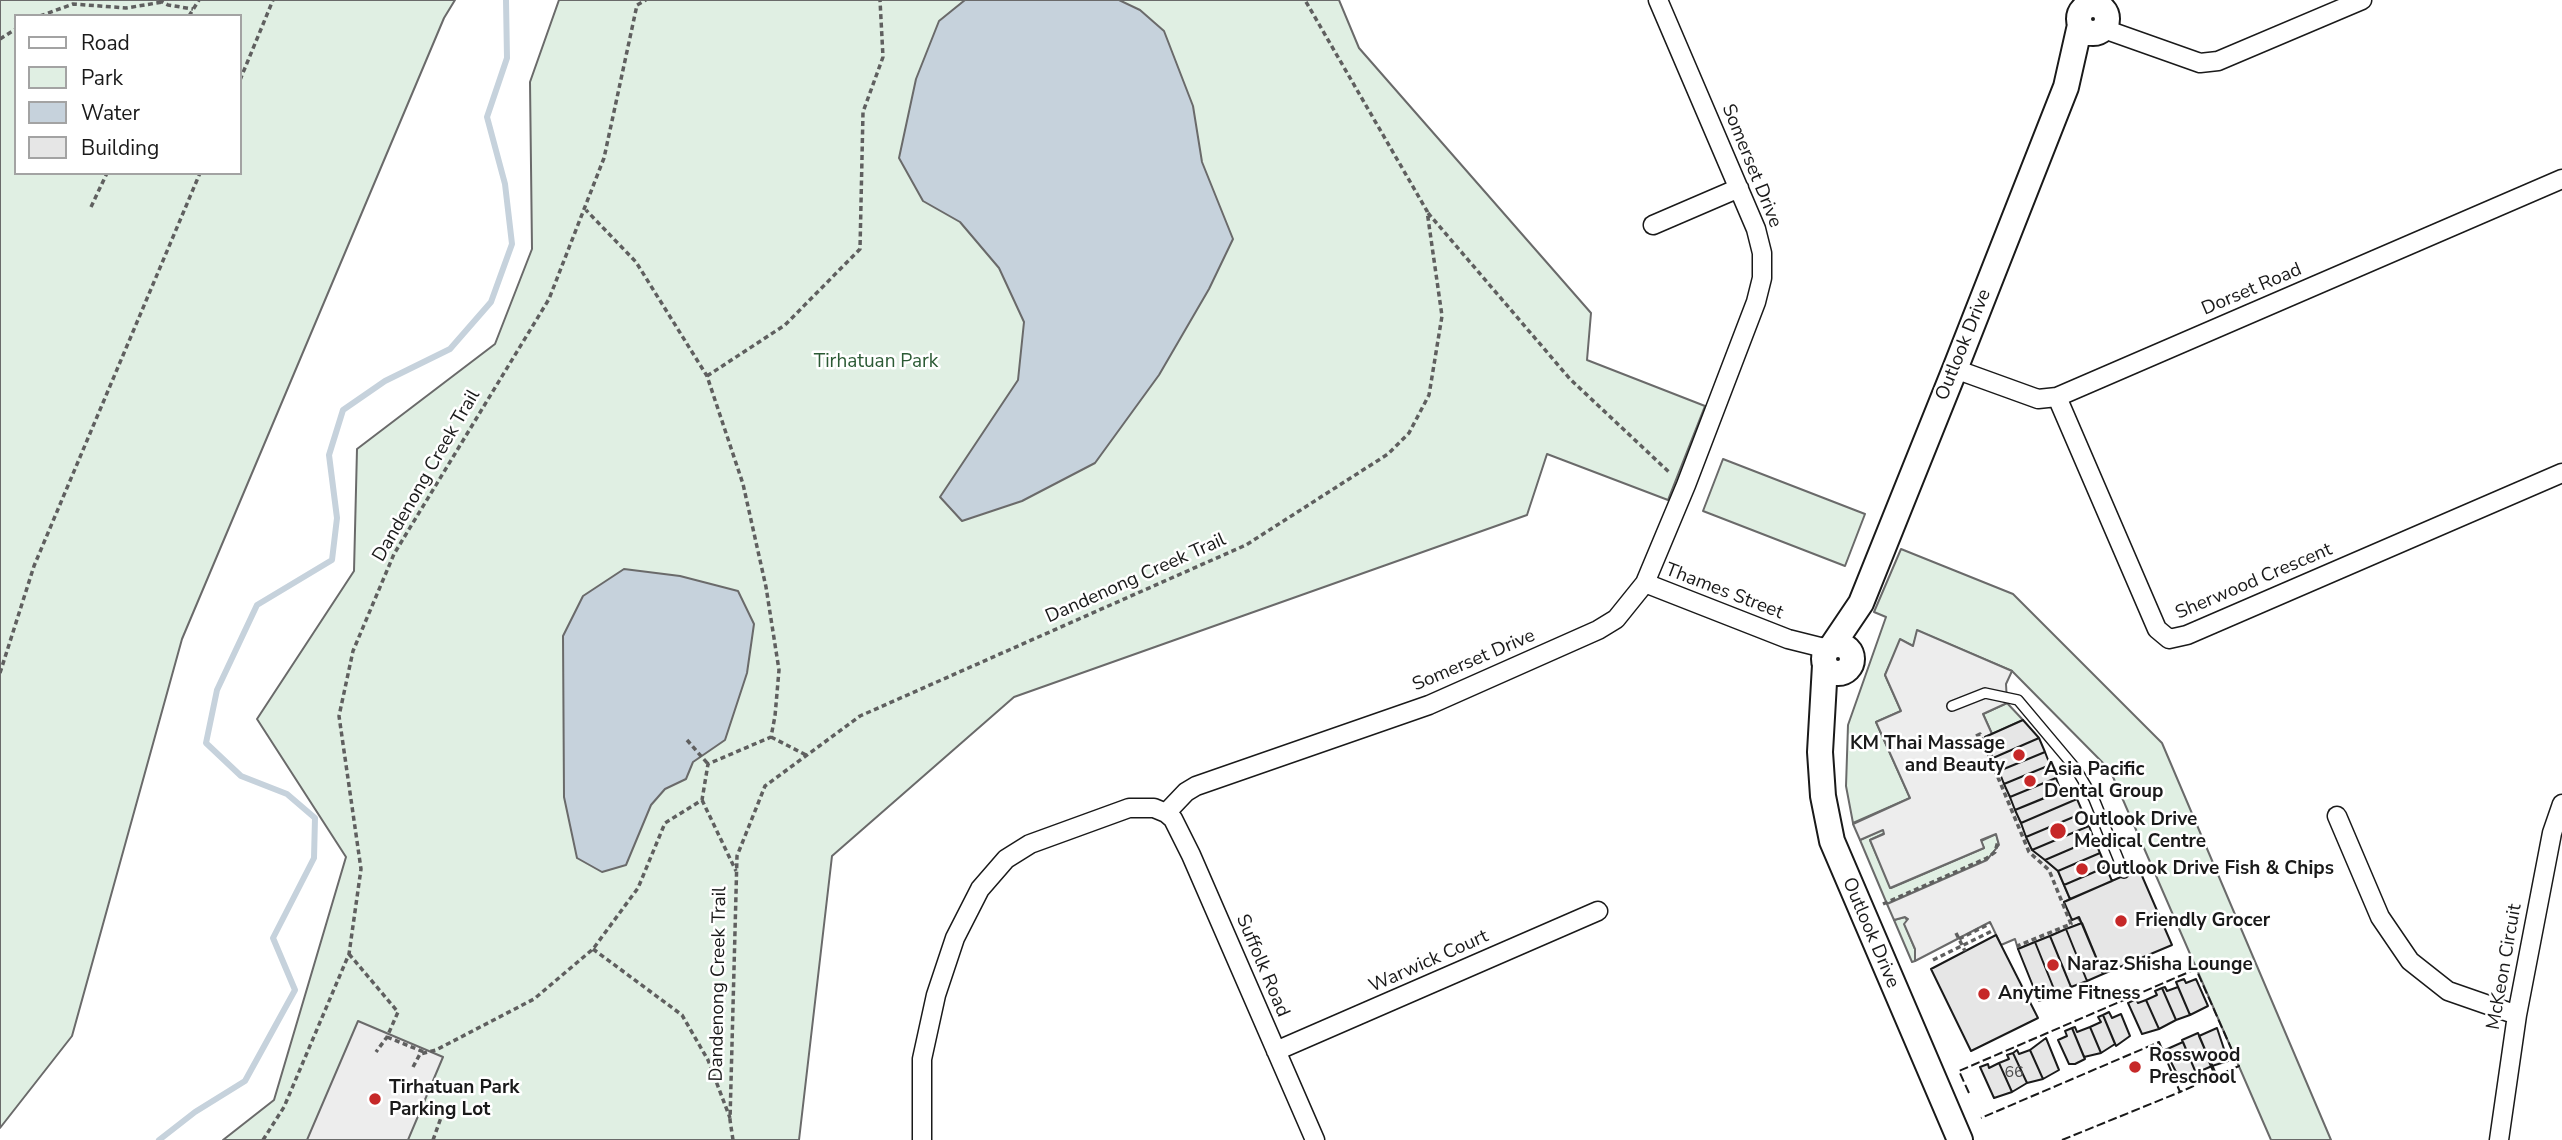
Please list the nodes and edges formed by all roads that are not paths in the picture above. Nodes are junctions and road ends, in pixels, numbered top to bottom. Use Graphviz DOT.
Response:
graph roads {
  1 [pos="1658,0"];
  2 [pos="2362,0"];
  3 [pos="2098,16"];
  4 [pos="2562,178"];
  5 [pos="1738,188"];
  6 [pos="1653,225"];
  7 [pos="1955,369"];
  8 [pos="2057,397"];
  9 [pos="2562,473"];
  10 [pos="1645,583"];
  11 [pos="1834,657"];
  12 [pos="1952,706"];
  13 [pos="2562,804"];
  14 [pos="1166,813"];
  15 [pos="2337,816"];
  16 [pos="2124,873"];
  17 [pos="1598,911"];
  18 [pos="2517,1015"];
  19 [pos="1276,1051"];
  20 [pos="922,1140"];
  21 [pos="1315,1140"];
  22 [pos="1960,1140"];
  23 [pos="2499,1140"];
  1 -- 5 [label="street, Somerset Drive"];
  2 -- 3 [label="street"];
  3 -- 7 [label="street, Outlook Drive"];
  4 -- 8 [label="street, Dorset Road"];
  5 -- 6 [label="street"];
  5 -- 10 [label="street, Somerset Drive"];
  7 -- 8 [label="street, Dorset Road"];
  7 -- 11 [label="street, Outlook Drive"];
  8 -- 9 [label="street, Sherwood Crescent"];
  10 -- 11 [label="street, Thames Street"];
  10 -- 14 [label="street, Somerset Drive"];
  11 -- 22 [label="street, Outlook Drive"];
  12 -- 16 [label="lane"];
  13 -- 18 [label="street, McKeon Circuit"];
  14 -- 19 [label="street, Suffolk Road"];
  14 -- 20 [label="street"];
  15 -- 18 [label="street"];
  17 -- 19 [label="street, Warwick Court"];
  18 -- 23 [label="street, McKeon Circuit"];
  19 -- 21 [label="street, Suffolk Road"];
}
